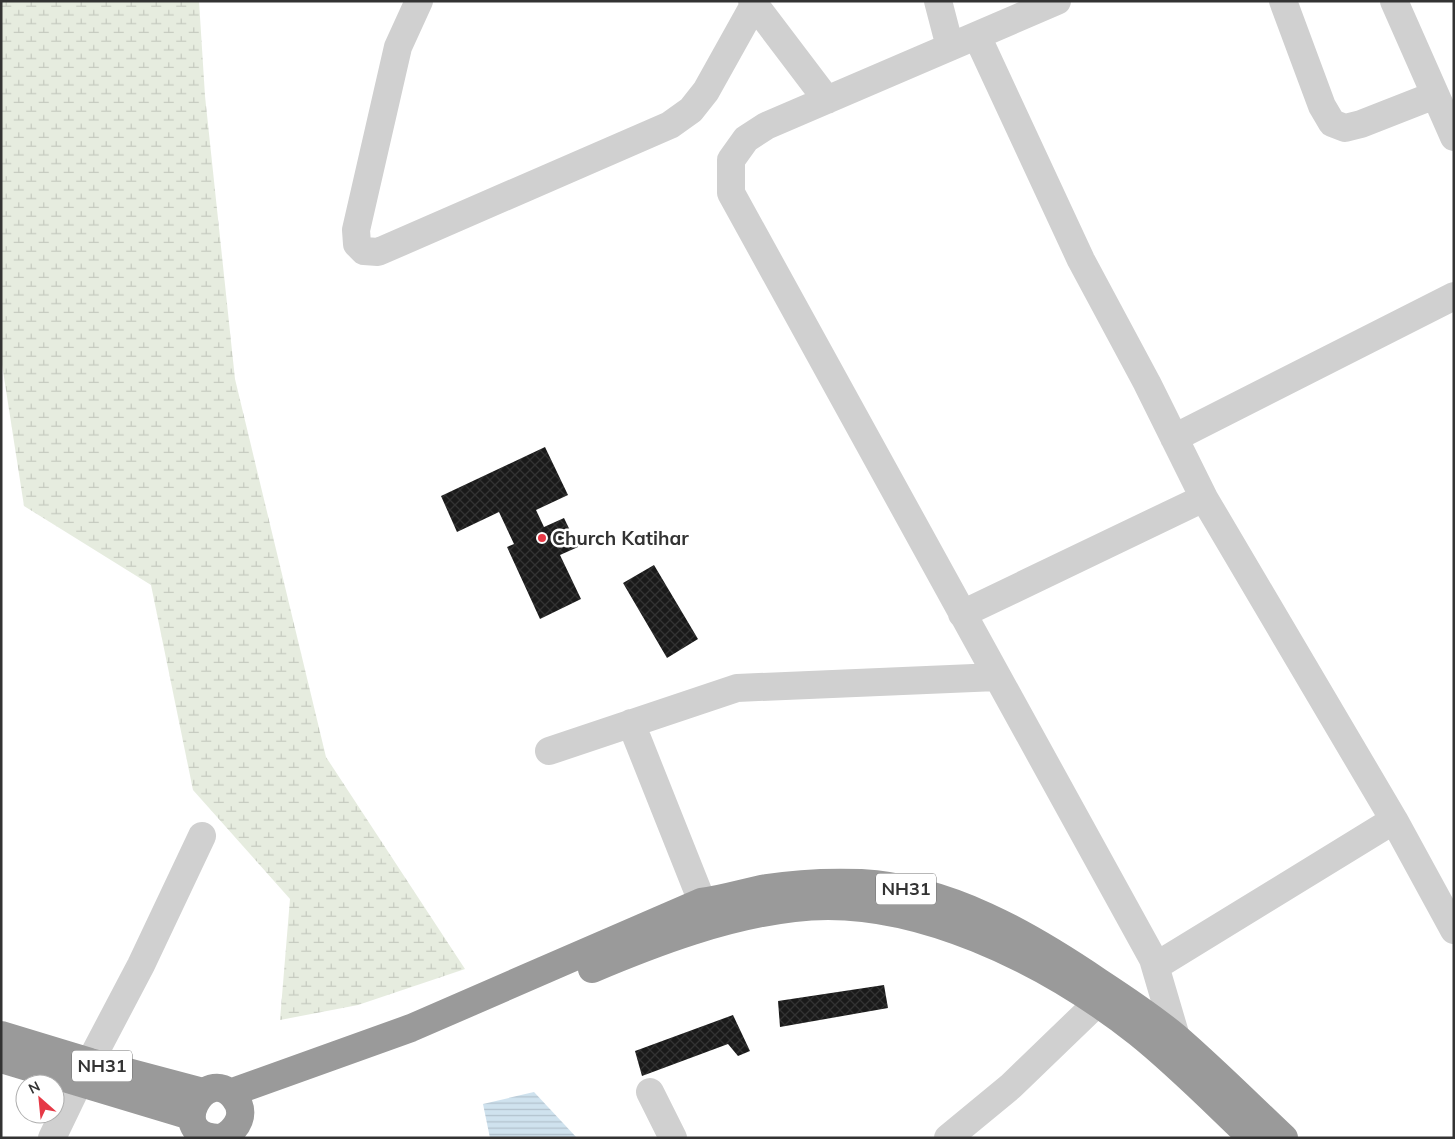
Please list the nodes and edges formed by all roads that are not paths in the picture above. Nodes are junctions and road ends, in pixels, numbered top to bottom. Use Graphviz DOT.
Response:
graph roads {
  1 [pos="419,1"];
  2 [pos="1056,1"];
  3 [pos="1283,1"];
  4 [pos="1394,1"];
  5 [pos="753,3"];
  6 [pos="938,3"];
  7 [pos="977,36"];
  8 [pos="948,41"];
  9 [pos="813,83"];
  10 [pos="1435,95"];
  11 [pos="1454,137"];
  12 [pos="1454,296"];
  13 [pos="1174,438"];
  14 [pos="1204,498"];
  15 [pos="962,614"];
  16 [pos="997,678"];
  17 [pos="631,723"];
  18 [pos="549,751"];
  19 [pos="1394,820"];
  20 [pos="202,836"];
  21 [pos="1447,898"];
  22 [pos="701,902"];
  23 [pos="712,927"];
  24 [pos="1454,930"];
  25 [pos="1156,966"];
  26 [pos="1096,1004"];
  27 [pos="473,1012"];
  28 [pos="1,1035"];
  29 [pos="1176,1037"];
  30 [pos="1,1059"];
  31 [pos="84,1072"];
  32 [pos="203,1092"];
  33 [pos="650,1092"];
  34 [pos="235,1098"];
  35 [pos="191,1116"];
  36 [pos="52,1138"];
  37 [pos="219,1138"];
  38 [pos="222,1138"];
  39 [pos="673,1138"];
  40 [pos="948,1138"];
  41 [pos="1252,1138"];
  42 [pos="1284,1138"];
  1 -- 5 [label="street"];
  2 -- 7 [label="street"];
  3 -- 10 [label="street"];
  4 -- 10 [label="street"];
  5 -- 9 [label="street"];
  6 -- 8 [label="street"];
  7 -- 8 [label="street"];
  7 -- 13 [label="street"];
  8 -- 9 [label="street"];
  9 -- 15 [label="street"];
  10 -- 11 [label="street"];
  12 -- 13 [label="street"];
  13 -- 14 [label="street"];
  14 -- 15 [label="street"];
  14 -- 19 [label="street"];
  15 -- 16 [label="street"];
  16 -- 17 [label="street"];
  16 -- 25 [label="street"];
  17 -- 18 [label="street"];
  17 -- 22 [label="street"];
  19 -- 21 [label="street"];
  19 -- 25 [label="street"];
  20 -- 31 [label="street"];
  21 -- 24 [label="street"];
  22 -- 23 [label="street"];
  22 -- 27 [label="highway, NH31"];
  22 -- 29 [label="highway, NH31"];
  23 -- 26 [label="highway, NH31"];
  23 -- 27 [label="highway, NH31"];
  25 -- 29 [label="street"];
  26 -- 40 [label="street"];
  26 -- 41 [label="highway, NH31"];
  27 -- 34 [label="highway, NH31"];
  28 -- 31 [label="highway, NH31"];
  29 -- 42 [label="highway, NH31"];
  30 -- 31 [label="highway, NH31"];
  31 -- 32 [label="highway, NH31"];
  31 -- 35 [label="highway, NH31"];
  31 -- 36 [label="street"];
  32 -- 34 [label="highway, NH31"];
  32 -- 35 [label="highway"];
  33 -- 39 [label="street"];
  34 -- 38 [label="highway"];
  35 -- 37 [label="highway"];
}
